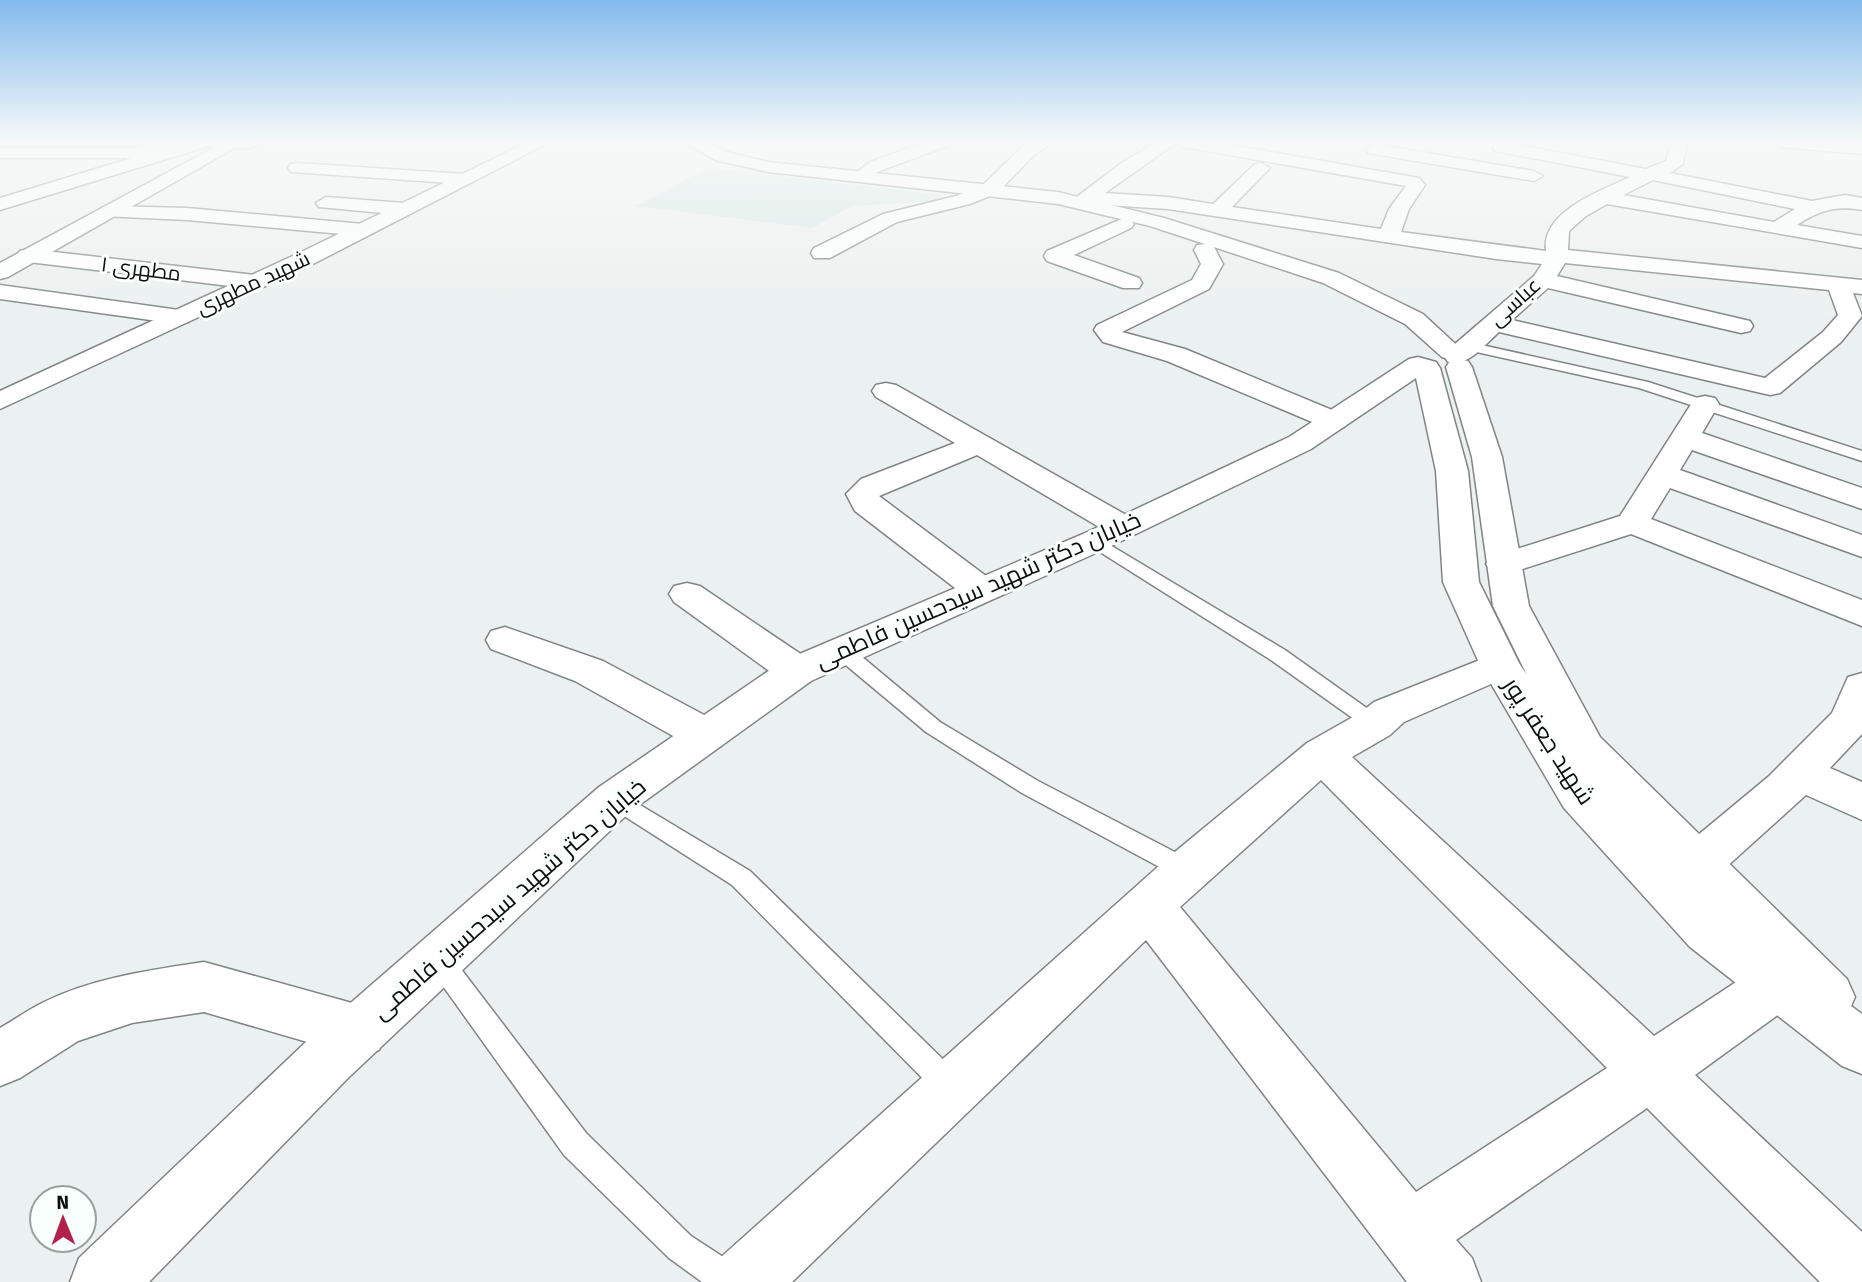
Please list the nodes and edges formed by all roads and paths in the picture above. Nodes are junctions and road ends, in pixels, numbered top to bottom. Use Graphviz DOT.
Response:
graph roads {
  1 [pos="94,202"];
  2 [pos="128,202"];
  3 [pos="258,202"];
  4 [pos="307,202"];
  5 [pos="418,202"];
  6 [pos="956,202"];
  7 [pos="1035,202"];
  8 [pos="1087,202"];
  9 [pos="1119,202"];
  10 [pos="1227,202"];
  11 [pos="1294,202"];
  12 [pos="1404,202"];
  13 [pos="1599,202"];
  14 [pos="1625,202"];
  15 [pos="1785,202"];
  16 [pos="1840,202"];
  17 [pos="1812,207"];
  18 [pos="404,209"];
  19 [pos="1218,210"];
  20 [pos="109,212"];
  21 [pos="231,218"];
  22 [pos="1282,220"];
  23 [pos="1124,224"];
  24 [pos="1560,228"];
  25 [pos="363,230"];
  26 [pos="1586,232"];
  27 [pos="1387,235"];
  28 [pos="1790,238"];
  29 [pos="1862,242"];
  30 [pos="1205,250"];
  31 [pos="1718,251"];
  32 [pos="0,252"];
  33 [pos="822,253"];
  34 [pos="28,256"];
  35 [pos="1557,257"];
  36 [pos="0,272"];
  37 [pos="1543,279"];
  38 [pos="1797,280"];
  39 [pos="255,282"];
  40 [pos="1131,283"];
  41 [pos="1850,286"];
  42 [pos="0,292"];
  43 [pos="180,317"];
  44 [pos="1492,323"];
  45 [pos="1741,326"];
  46 [pos="1439,355"];
  47 [pos="886,391"];
  48 [pos="0,401"];
  49 [pos="1705,404"];
  50 [pos="1334,421"];
  51 [pos="1685,437"];
  52 [pos="978,444"];
  53 [pos="1862,456"];
  54 [pos="1662,474"];
  55 [pos="1862,499"];
  56 [pos="1632,523"];
  57 [pos="1109,534"];
  58 [pos="1862,547"];
  59 [pos="1504,564"];
  60 [pos="981,590"];
  61 [pos="687,594"];
  62 [pos="1862,614"];
  63 [pos="505,640"];
  64 [pos="842,651"];
  65 [pos="1500,665"];
  66 [pos="797,671"];
  67 [pos="1862,687"];
  68 [pos="1375,724"];
  69 [pos="706,735"];
  70 [pos="1322,754"];
  71 [pos="1800,773"];
  72 [pos="615,799"];
  73 [pos="1862,802"];
  74 [pos="1697,864"];
  75 [pos="1169,888"];
  76 [pos="438,959"];
  77 [pos="1778,984"];
  78 [pos="1862,1030"];
  79 [pos="359,1031"];
  80 [pos="1862,1047"];
  81 [pos="0,1059"];
  82 [pos="1651,1072"];
  83 [pos="953,1088"];
  84 [pos="1411,1233"];
  85 [pos="1862,1277"];
  86 [pos="103,1282"];
  87 [pos="732,1282"];
  88 [pos="744,1282"];
  89 [pos="1448,1282"];
  1 -- 32 [label="street"];
  2 -- 20 [label="street"];
  3 -- 21 [label="street"];
  4 -- 18 [label="street"];
  5 -- 18 [label="street, شهید مطهری"];
  6 -- 33 [label="street"];
  7 -- 23 [label="street"];
  8 -- 46 [label="street"];
  9 -- 19 [label="street"];
  10 -- 19 [label="street"];
  11 -- 22 [label="street"];
  12 -- 27 [label="street"];
  13 -- 24 [label="street"];
  14 -- 28 [label="street"];
  15 -- 17 [label="street"];
  16 -- 17 [label="street"];
  17 -- 28 [label="street"];
  18 -- 25 [label="street, شهید مطهری"];
  19 -- 22 [label="street"];
  20 -- 21 [label="street"];
  20 -- 34 [label="street"];
  21 -- 25 [label="street"];
  22 -- 27 [label="street"];
  23 -- 30 [label="street"];
  23 -- 40 [label="street"];
  24 -- 26 [label="street"];
  24 -- 35 [label="street, عباسی"];
  25 -- 39 [label="street, شهید مطهری"];
  27 -- 35 [label="street"];
  28 -- 29 [label="street"];
  30 -- 46 [label="street"];
  30 -- 50 [label="street"];
  31 -- 38 [label="street"];
  34 -- 36 [label="street"];
  34 -- 39 [label="street, مطهری ۱"];
  35 -- 37 [label="street, عباسی"];
  35 -- 38 [label="street"];
  37 -- 44 [label="street, عباسی"];
  37 -- 45 [label="street"];
  38 -- 41 [label="street"];
  39 -- 43 [label="street, شهید مطهری"];
  41 -- 44 [label="street"];
  42 -- 43 [label="street"];
  43 -- 48 [label="street, شهید مطهری"];
  44 -- 46 [label="street, عباسی"];
  46 -- 49 [label="lane"];
  46 -- 50 [label="street, خیابان دکتر شهید سیدحسین فاطمی"];
  46 -- 59 [label="street, شهید جعفر پور"];
  46 -- 65 [label="street, شهید جعفر پور"];
  47 -- 52 [label="street"];
  49 -- 51 [label="street"];
  49 -- 53 [label="lane"];
  50 -- 57 [label="street, خیابان دکتر شهید سیدحسین فاطمی"];
  51 -- 54 [label="street"];
  51 -- 55 [label="street"];
  52 -- 57 [label="street"];
  52 -- 60 [label="street"];
  54 -- 56 [label="street"];
  54 -- 58 [label="street"];
  56 -- 59 [label="street"];
  56 -- 62 [label="street"];
  57 -- 60 [label="street, خیابان دکتر شهید سیدحسین فاطمی"];
  57 -- 68 [label="lane"];
  59 -- 74 [label="street, شهید جعفر پور"];
  60 -- 64 [label="street, خیابان دکتر شهید سیدحسین فاطمی"];
  61 -- 66 [label="street"];
  63 -- 69 [label="street"];
  64 -- 66 [label="street, خیابان دکتر شهید سیدحسین فاطمی"];
  64 -- 75 [label="lane"];
  65 -- 68 [label="street"];
  65 -- 77 [label="street, شهید جعفر پور"];
  66 -- 69 [label="street, خیابان دکتر شهید سیدحسین فاطمی"];
  67 -- 71 [label="street"];
  68 -- 70 [label="street"];
  69 -- 72 [label="street, خیابان دکتر شهید سیدحسین فاطمی"];
  70 -- 75 [label="street"];
  70 -- 82 [label="street"];
  71 -- 73 [label="street"];
  71 -- 74 [label="street"];
  72 -- 76 [label="street, خیابان دکتر شهید سیدحسین فاطمی"];
  72 -- 83 [label="lane"];
  74 -- 78 [label="street, شهید جعفر پور"];
  75 -- 83 [label="street"];
  75 -- 84 [label="street"];
  76 -- 79 [label="street, خیابان دکتر شهید سیدحسین فاطمی"];
  76 -- 87 [label="lane"];
  77 -- 80 [label="street, شهید جعفر پور"];
  77 -- 82 [label="street"];
  79 -- 81 [label="street"];
  79 -- 86 [label="street, خیابان دکتر شهید سیدحسین فاطمی"];
  82 -- 84 [label="street"];
  82 -- 85 [label="street"];
  83 -- 88 [label="street"];
  84 -- 89 [label="street"];
}
